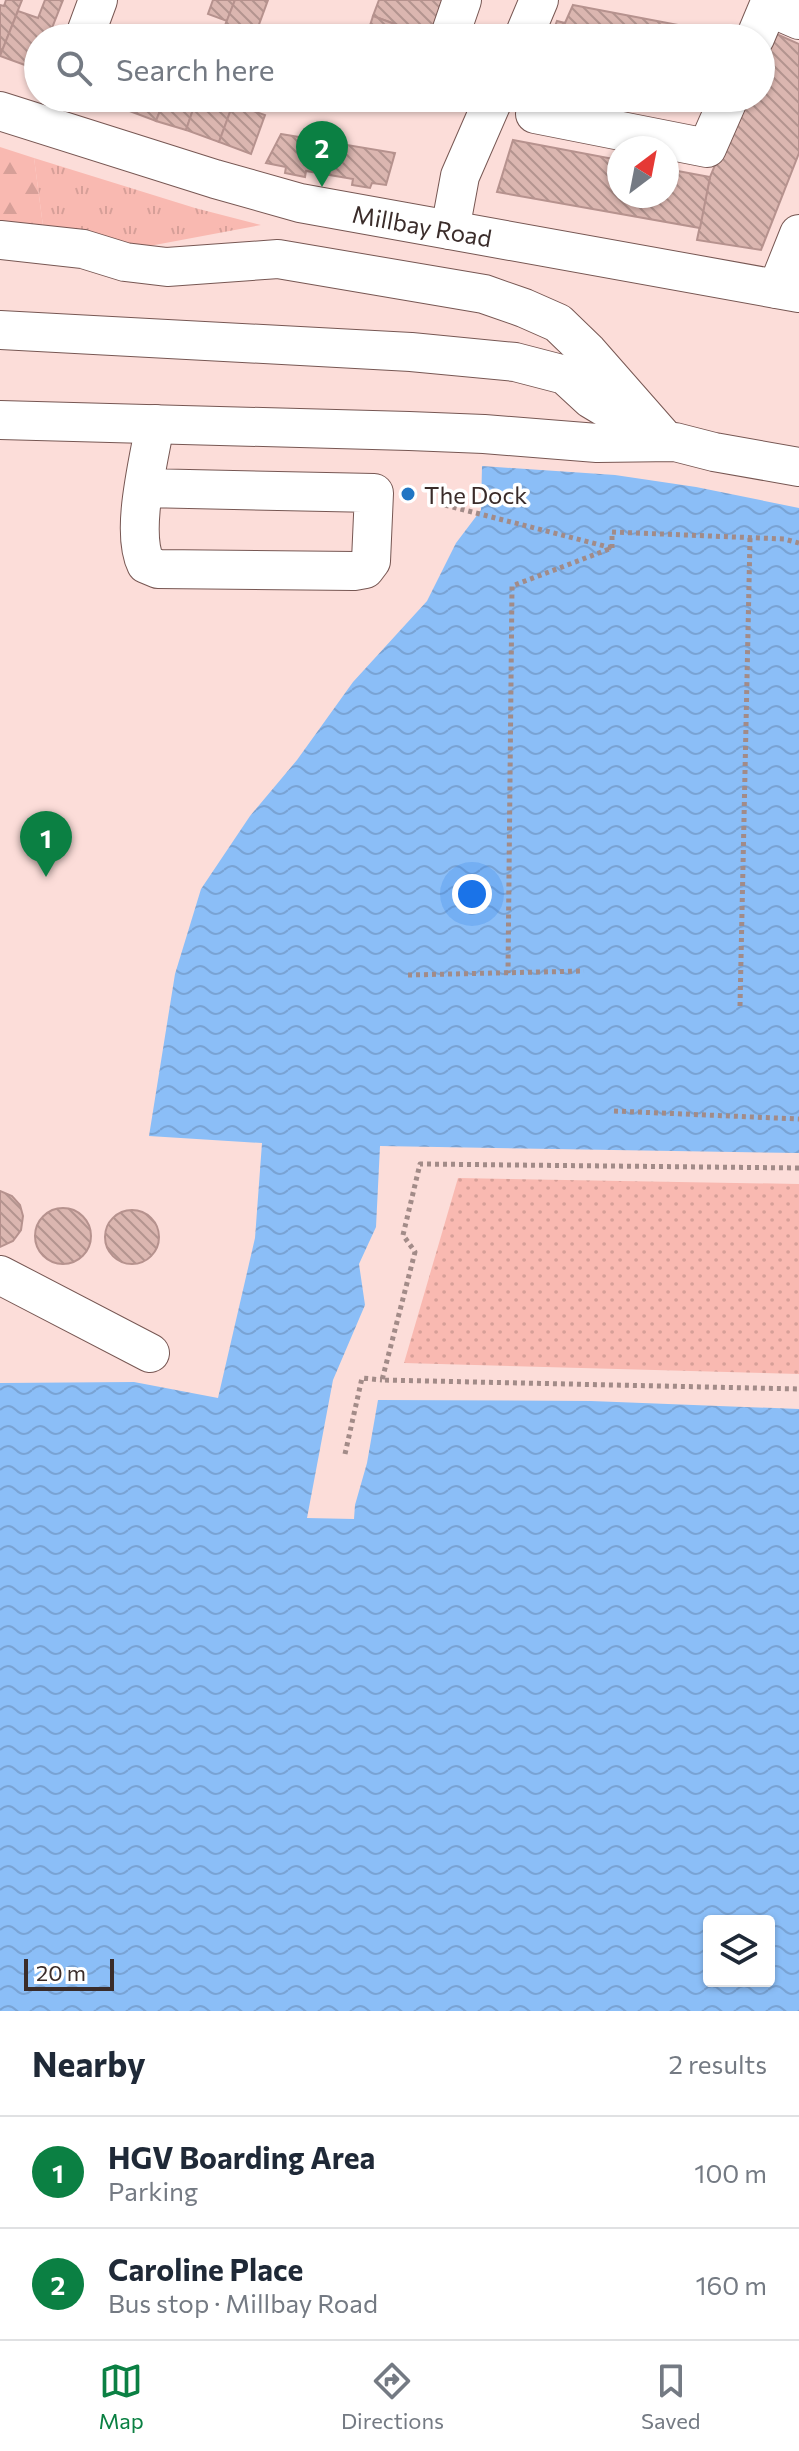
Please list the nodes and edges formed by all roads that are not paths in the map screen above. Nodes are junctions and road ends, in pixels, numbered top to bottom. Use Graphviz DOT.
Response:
graph roads {
  1 [pos="98,0"];
  2 [pos="462,0"];
  3 [pos="539,0"];
  4 [pos="89,24"];
  5 [pos="454,24"];
  6 [pos="529,24"];
  7 [pos="0,111"];
  8 [pos="24,111"];
  9 [pos="56,112"];
  10 [pos="488,112"];
  11 [pos="723,112"];
  12 [pos="535,114"];
  13 [pos="450,230"];
  14 [pos="799,234"];
  15 [pos="0,240"];
  16 [pos="788,291"];
  17 [pos="0,330"];
  18 [pos="0,420"];
  19 [pos="155,424"];
  20 [pos="667,442"];
  21 [pos="799,467"];
  22 [pos="144,488"];
  23 [pos="0,1275"];
  24 [pos="150,1353"];
  1 -- 4 [label="street"];
  2 -- 5 [label="street"];
  3 -- 6 [label="street"];
  7 -- 8 [label="street, Millbay Road"];
  9 -- 13 [label="street, Millbay Road"];
  10 -- 13 [label="street"];
  11 -- 12 [label="street"];
  13 -- 16 [label="street, Millbay Road"];
  14 -- 16 [label="street"];
  15 -- 20 [label="street"];
  17 -- 20 [label="street"];
  18 -- 19 [label="street"];
  19 -- 20 [label="street"];
  19 -- 22 [label="street"];
  20 -- 21 [label="street"];
  22 -- 22 [label="street"];
  23 -- 24 [label="street"];
}
